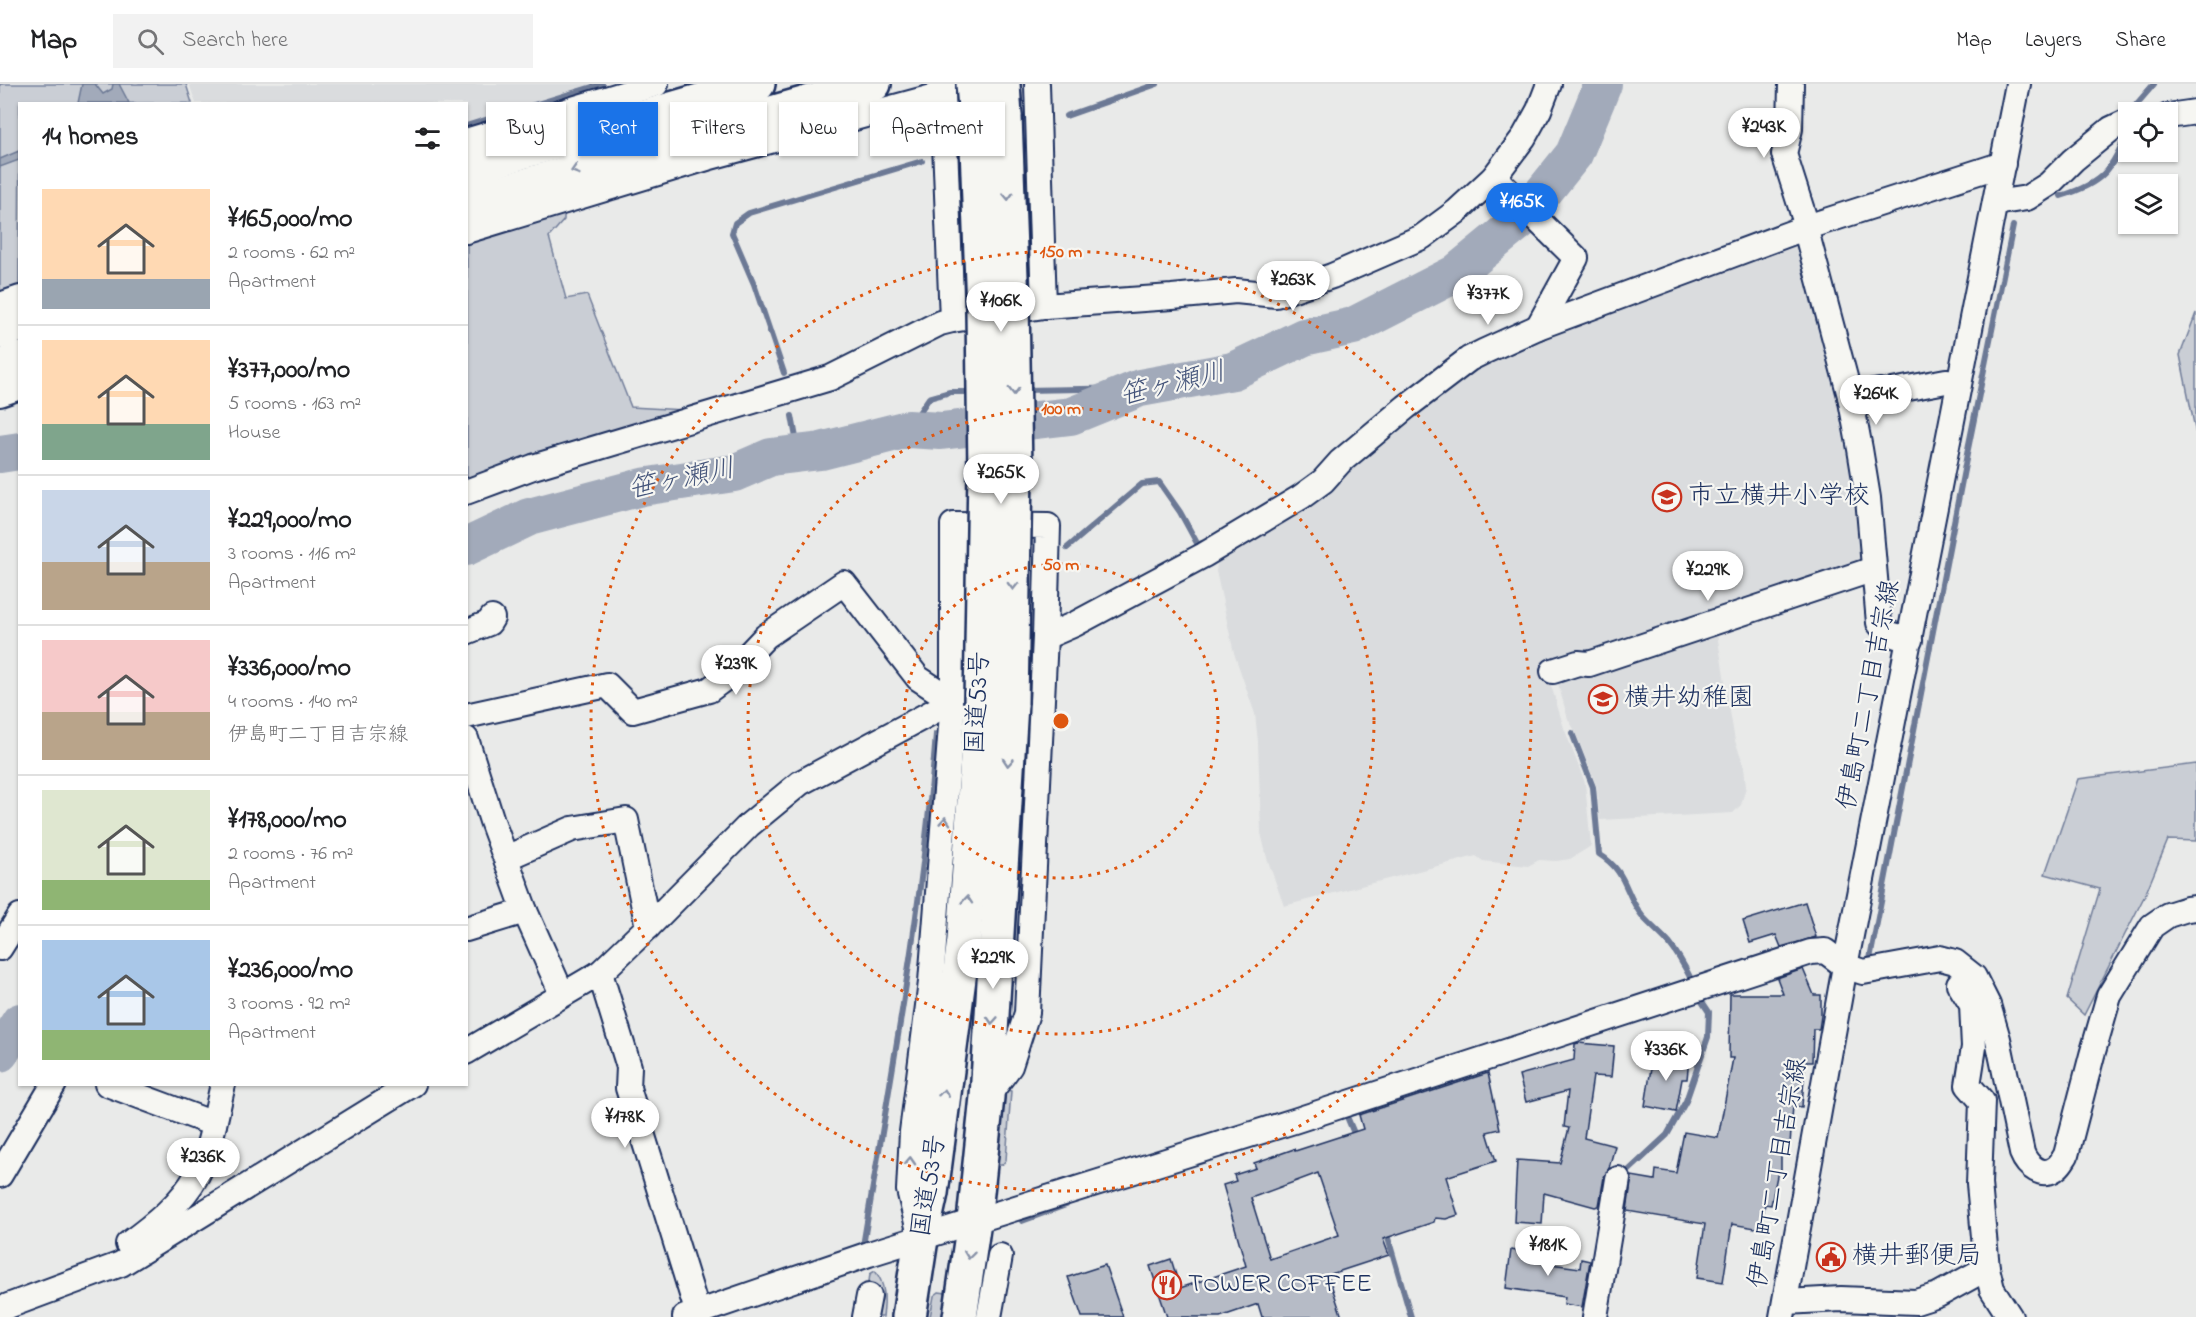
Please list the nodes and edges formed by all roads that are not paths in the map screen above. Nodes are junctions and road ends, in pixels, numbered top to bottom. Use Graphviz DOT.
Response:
graph roads {
  1 [pos="656,84"];
  2 [pos="758,84"];
  3 [pos="874,84"];
  4 [pos="1003,84"];
  5 [pos="1037,84"];
  6 [pos="1549,84"];
  7 [pos="1791,84"];
  8 [pos="2018,84"];
  9 [pos="953,87"];
  10 [pos="971,102"];
  11 [pos="996,102"];
  12 [pos="2196,112"];
  13 [pos="2178,115"];
  14 [pos="2118,126"];
  15 [pos="468,140"];
  16 [pos="1039,142"];
  17 [pos="994,156"];
  18 [pos="945,157"];
  19 [pos="2003,164"];
  20 [pos="468,169"];
  21 [pos="1499,182"];
  22 [pos="468,202"];
  23 [pos="1995,203"];
  24 [pos="1807,227"];
  25 [pos="468,230"];
  26 [pos="18,299"];
  27 [pos="0,305"];
  28 [pos="1044,306"];
  29 [pos="952,320"];
  30 [pos="18,326"];
  31 [pos="1538,327"];
  32 [pos="0,332"];
  33 [pos="18,360"];
  34 [pos="0,366"];
  35 [pos="1959,382"];
  36 [pos="18,388"];
  37 [pos="0,394"];
  38 [pos="1850,396"];
  39 [pos="468,491"];
  40 [pos="1874,569"];
  41 [pos="492,618"];
  42 [pos="468,631"];
  43 [pos="1045,637"];
  44 [pos="1910,640"];
  45 [pos="1553,671"];
  46 [pos="982,702"];
  47 [pos="468,716"];
  48 [pos="468,745"];
  49 [pos="506,858"];
  50 [pos="2196,908"];
  51 [pos="525,911"];
  52 [pos="18,919"];
  53 [pos="468,927"];
  54 [pos="648,927"];
  55 [pos="0,948"];
  56 [pos="997,949"];
  57 [pos="1955,962"];
  58 [pos="1845,966"];
  59 [pos="600,973"];
  60 [pos="562,994"];
  61 [pos="1027,1013"];
  62 [pos="468,1051"];
  63 [pos="53,1086"];
  64 [pos="112,1086"];
  65 [pos="223,1086"];
  66 [pos="411,1086"];
  67 [pos="987,1096"];
  68 [pos="214,1124"];
  69 [pos="0,1175"];
  70 [pos="1618,1179"];
  71 [pos="974,1221"];
  72 [pos="921,1239"];
  73 [pos="1000,1256"];
  74 [pos="1987,1268"];
  75 [pos="104,1269"];
  76 [pos="0,1309"];
  77 [pos="1784,1310"];
  78 [pos="969,1314"];
  79 [pos="694,1316"];
  80 [pos="909,1317"];
  81 [pos="1595,1317"];
  82 [pos="2010,1317"];
  1 -- 15 [label="street"];
  2 -- 20 [label="highway"];
  3 -- 22 [label="highway, one-way"];
  4 -- 11 [label="highway, 国道53号"];
  5 -- 16 [label="street"];
  6 -- 21 [label="street"];
  7 -- 24 [label="street"];
  8 -- 19 [label="street, 伊島町二丁目吉宗線"];
  9 -- 10 [label="highway, 国道53号"];
  9 -- 18 [label="street"];
  9 -- 25 [label="street"];
  12 -- 13 [label="street"];
  14 -- 23 [label="street"];
  16 -- 18 [label="street"];
  16 -- 28 [label="street"];
  17 -- 46 [label="highway, 国道53号, bridge"];
  18 -- 29 [label="street"];
  19 -- 23 [label="street, 伊島町二丁目吉宗線"];
  19 -- 24 [label="street"];
  21 -- 28 [label="street"];
  21 -- 31 [label="street"];
  23 -- 35 [label="street, 伊島町二丁目吉宗線"];
  24 -- 31 [label="street"];
  24 -- 38 [label="street"];
  26 -- 27 [label="street"];
  28 -- 29 [label="street"];
  29 -- 39 [label="street"];
  30 -- 32 [label="highway"];
  31 -- 43 [label="street"];
  33 -- 34 [label="highway"];
  35 -- 38 [label="street"];
  35 -- 44 [label="street, 伊島町二丁目吉宗線"];
  36 -- 37 [label="street"];
  38 -- 40 [label="street"];
  40 -- 44 [label="street"];
  40 -- 45 [label="street"];
  41 -- 42 [label="street"];
  43 -- 46 [label="street"];
  43 -- 61 [label="street"];
  44 -- 58 [label="street, 伊島町二丁目吉宗線"];
  46 -- 47 [label="street"];
  46 -- 54 [label="street"];
  46 -- 56 [label="highway, 国道53号, one-way"];
  72 -- 46 [label="highway, 国道53号, one-way"];
  48 -- 49 [label="street"];
  49 -- 51 [label="street"];
  49 -- 54 [label="street"];
  50 -- 57 [label="street"];
  51 -- 53 [label="street"];
  51 -- 60 [label="street"];
  52 -- 55 [label="street"];
  54 -- 59 [label="street"];
  56 -- 61 [label="street"];
  56 -- 67 [label="highway, 国道53号, one-way"];
  57 -- 58 [label="street"];
  57 -- 74 [label="street"];
  58 -- 71 [label="street"];
  58 -- 77 [label="street, 伊島町二丁目吉宗線"];
  59 -- 60 [label="street"];
  59 -- 79 [label="street"];
  60 -- 62 [label="street"];
  61 -- 67 [label="street"];
  63 -- 69 [label="street"];
  64 -- 68 [label="street"];
  65 -- 68 [label="street"];
  66 -- 75 [label="street"];
  67 -- 71 [label="highway, 国道53号"];
  68 -- 75 [label="street"];
  70 -- 81 [label="street"];
  71 -- 72 [label="street"];
  71 -- 78 [label="highway, 国道53号, one-way"];
  72 -- 79 [label="street"];
  72 -- 80 [label="highway, 国道53号"];
  73 -- 78 [label="street"];
  74 -- 77 [label="street"];
  74 -- 82 [label="street"];
  75 -- 76 [label="street"];
}
